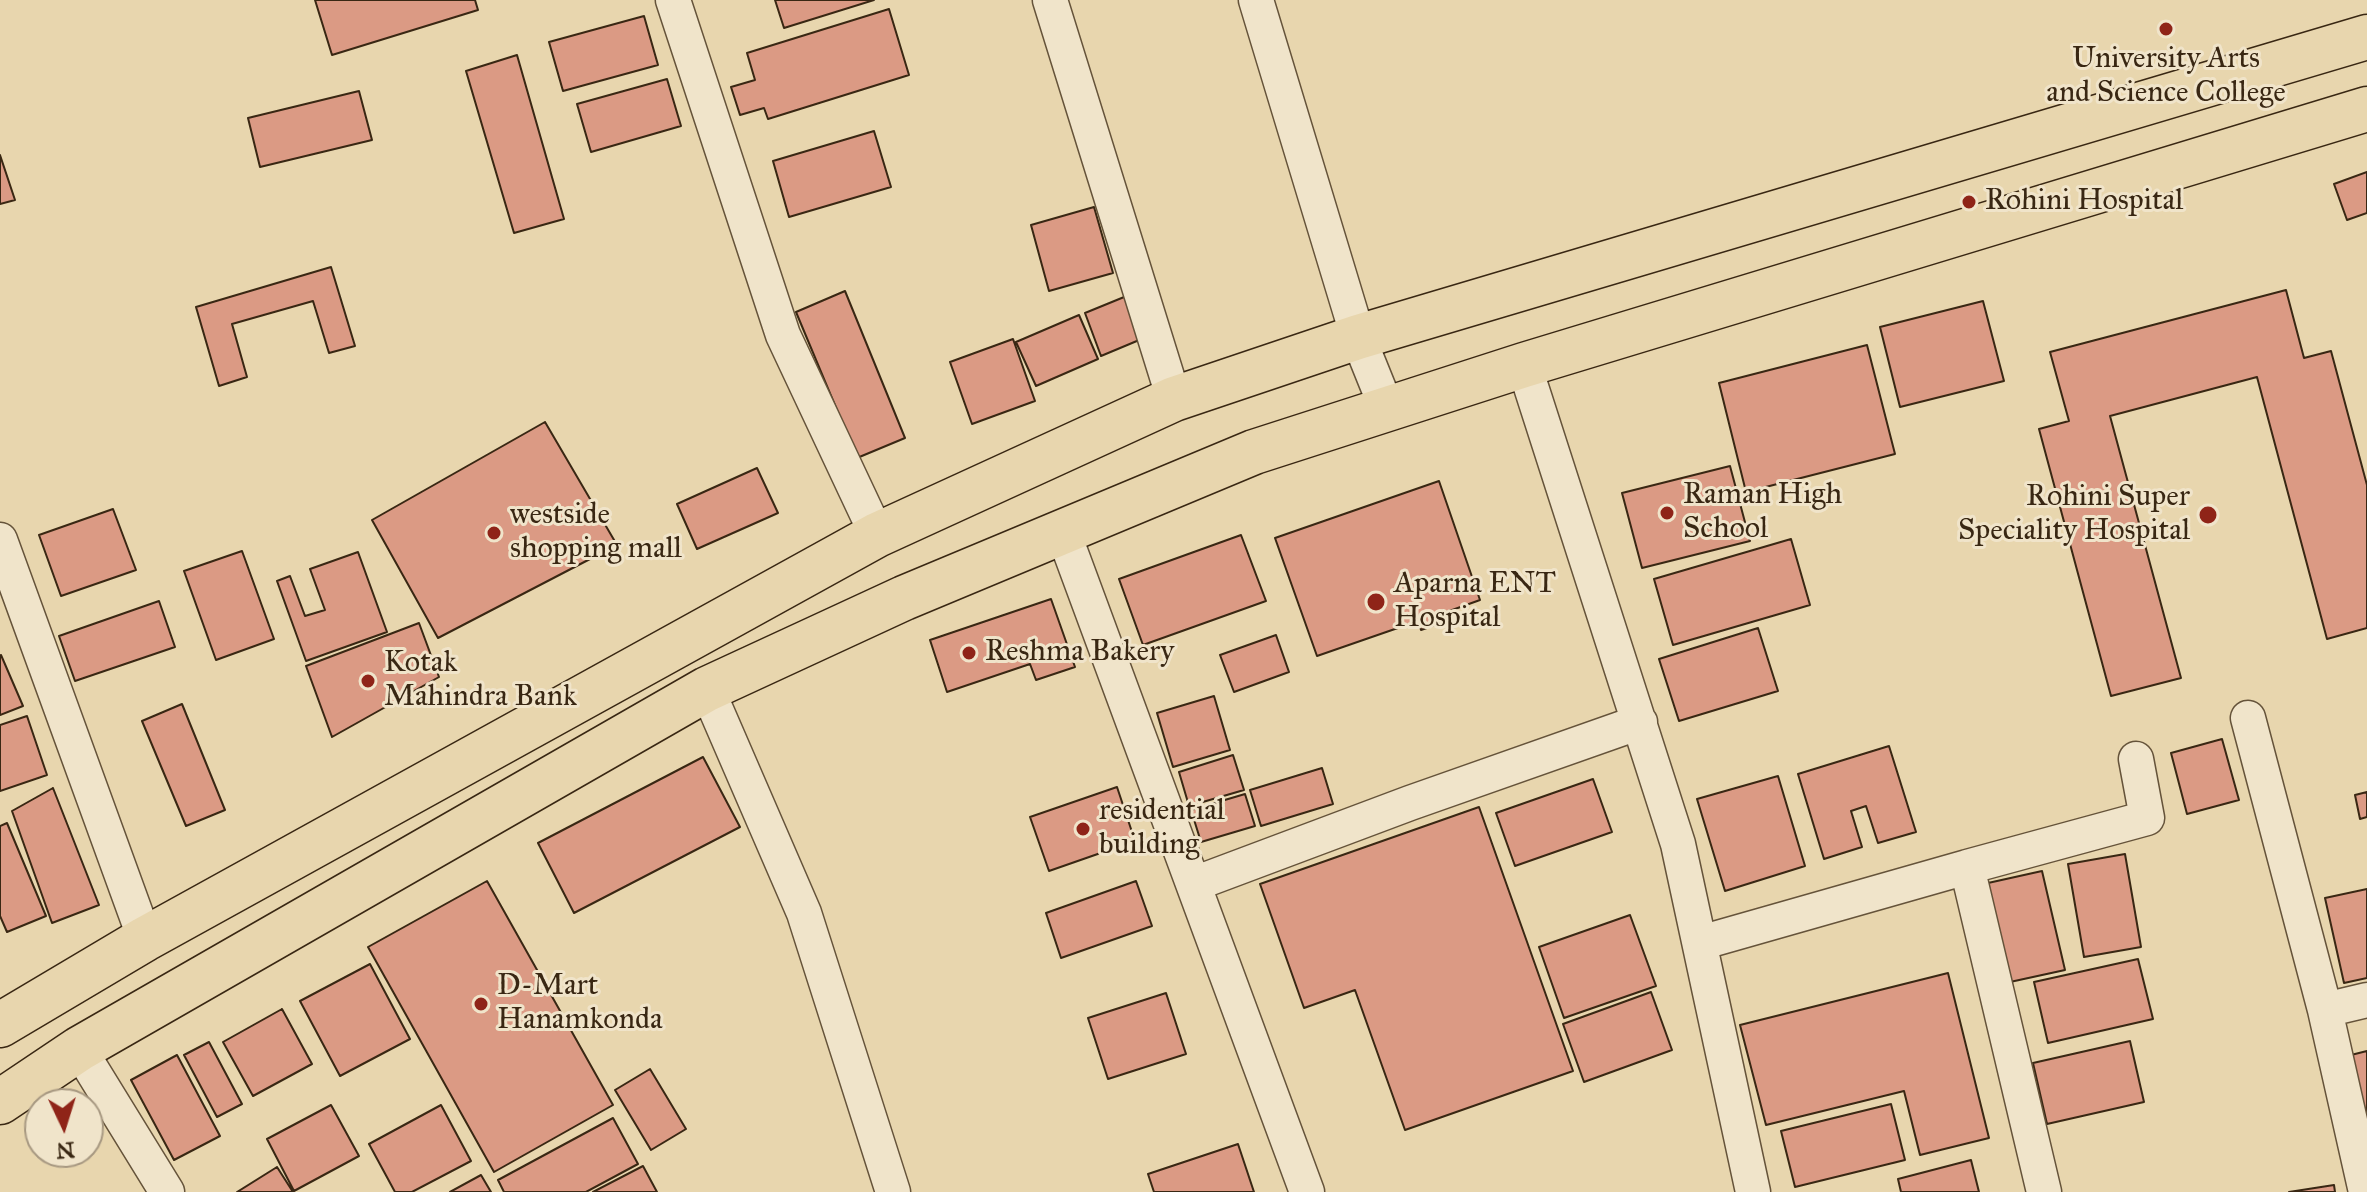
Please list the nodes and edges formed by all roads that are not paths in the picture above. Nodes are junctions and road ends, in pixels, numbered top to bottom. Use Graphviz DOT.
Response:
graph roads {
  1 [pos="673,0"];
  2 [pos="1050,0"];
  3 [pos="1256,0"];
  4 [pos="2367,37"];
  5 [pos="2367,109"];
  6 [pos="1358,337"];
  7 [pos="1524,365"];
  8 [pos="1174,399"];
  9 [pos="1387,409"];
  10 [pos="1063,532"];
  11 [pos="877,535"];
  12 [pos="0,540"];
  13 [pos="707,689"];
  14 [pos="2248,718"];
  15 [pos="1640,722"];
  16 [pos="2136,759"];
  17 [pos="1967,867"];
  18 [pos="1194,884"];
  19 [pos="145,939"];
  20 [pos="1700,943"];
  21 [pos="2367,1000"];
  22 [pos="2325,1010"];
  23 [pos="0,1025"];
  24 [pos="79,1049"];
  25 [pos="0,1102"];
  26 [pos="883,1189"];
  27 [pos="1749,1190"];
  28 [pos="167,1192"];
  29 [pos="1307,1192"];
  30 [pos="2044,1192"];
  31 [pos="2366,1192"];
  1 -- 11 [label="street"];
  2 -- 8 [label="street"];
  3 -- 6 [label="street"];
  4 -- 6 [label="main road"];
  5 -- 7 [label="main road"];
  6 -- 8 [label="main road"];
  6 -- 9 [label="street"];
  7 -- 9 [label="main road"];
  7 -- 15 [label="street"];
  8 -- 11 [label="main road"];
  9 -- 10 [label="main road"];
  10 -- 13 [label="main road"];
  10 -- 18 [label="street"];
  11 -- 19 [label="main road"];
  12 -- 19 [label="street"];
  13 -- 24 [label="main road"];
  13 -- 26 [label="street"];
  14 -- 22 [label="street"];
  15 -- 18 [label="street"];
  15 -- 20 [label="street"];
  16 -- 17 [label="street"];
  17 -- 20 [label="street"];
  17 -- 30 [label="street"];
  18 -- 29 [label="street"];
  19 -- 23 [label="main road"];
  20 -- 27 [label="street"];
  21 -- 22 [label="street"];
  22 -- 31 [label="street"];
  24 -- 25 [label="main road"];
  24 -- 28 [label="street"];
}
